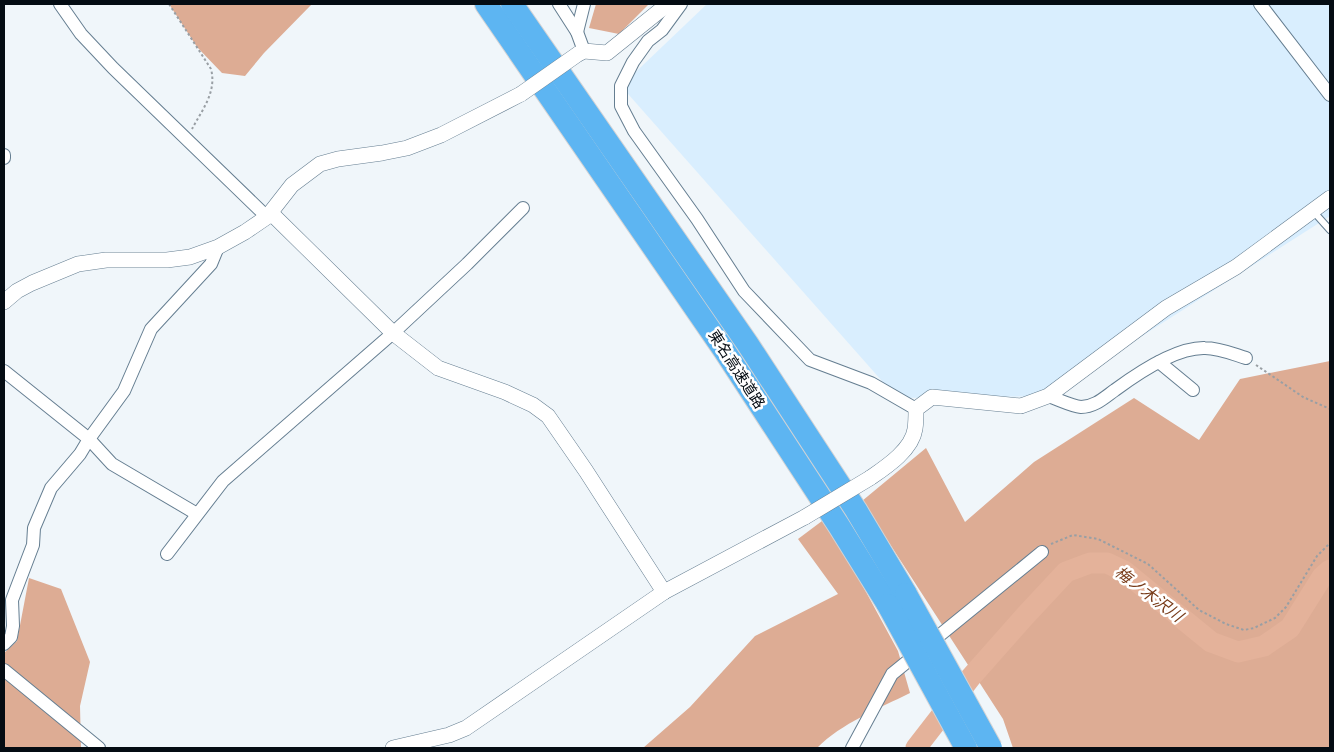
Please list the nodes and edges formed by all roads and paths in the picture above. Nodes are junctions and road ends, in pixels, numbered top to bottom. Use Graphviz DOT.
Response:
graph roads {
  1 [pos="60,4"];
  2 [pos="169,4"];
  3 [pos="486,4"];
  4 [pos="512,4"];
  5 [pos="559,4"];
  6 [pos="584,4"];
  7 [pos="668,4"];
  8 [pos="681,4"];
  9 [pos="1260,4"];
  10 [pos="577,32"];
  11 [pos="581,53"];
  12 [pos="1330,95"];
  13 [pos="187,138"];
  14 [pos="1330,198"];
  15 [pos="523,208"];
  16 [pos="1313,210"];
  17 [pos="269,215"];
  18 [pos="1330,230"];
  19 [pos="218,248"];
  20 [pos="4,302"];
  21 [pos="393,332"];
  22 [pos="1246,358"];
  23 [pos="1159,362"];
  24 [pos="4,371"];
  25 [pos="1193,390"];
  26 [pos="1048,396"];
  27 [pos="916,409"];
  28 [pos="1330,409"];
  29 [pos="89,439"];
  30 [pos="197,514"];
  31 [pos="1330,543"];
  32 [pos="1042,552"];
  33 [pos="167,554"];
  34 [pos="664,592"];
  35 [pos="897,599"];
  36 [pos="4,644"];
  37 [pos="4,670"];
  38 [pos="99,748"];
  39 [pos="394,748"];
  40 [pos="852,748"];
  41 [pos="966,748"];
  42 [pos="991,748"];
  1 -- 13 [label="street"];
  2 -- 13 [label="path"];
  3 -- 35 [label="highway, 東名高速道路"];
  4 -- 35 [label="highway, 東名高速道路"];
  5 -- 10 [label="street"];
  6 -- 10 [label="street"];
  7 -- 11 [label="street"];
  8 -- 27 [label="street"];
  9 -- 12 [label="street"];
  10 -- 11 [label="street"];
  11 -- 17 [label="street, bridge"];
  13 -- 17 [label="street"];
  14 -- 16 [label="street"];
  15 -- 21 [label="street"];
  16 -- 18 [label="lane"];
  16 -- 26 [label="street"];
  17 -- 19 [label="street"];
  17 -- 21 [label="street"];
  19 -- 20 [label="street"];
  19 -- 29 [label="street"];
  21 -- 30 [label="street"];
  21 -- 34 [label="street"];
  22 -- 23 [label="street"];
  22 -- 28 [label="path"];
  23 -- 25 [label="street"];
  23 -- 26 [label="street"];
  24 -- 29 [label="street"];
  26 -- 27 [label="street"];
  27 -- 34 [label="street, bridge"];
  29 -- 30 [label="street"];
  29 -- 36 [label="street"];
  30 -- 33 [label="street"];
  31 -- 32 [label="path"];
  32 -- 40 [label="street"];
  34 -- 39 [label="street"];
  35 -- 41 [label="highway, 東名高速道路, bridge"];
  35 -- 42 [label="highway, 東名高速道路, bridge"];
  37 -- 38 [label="street"];
}
